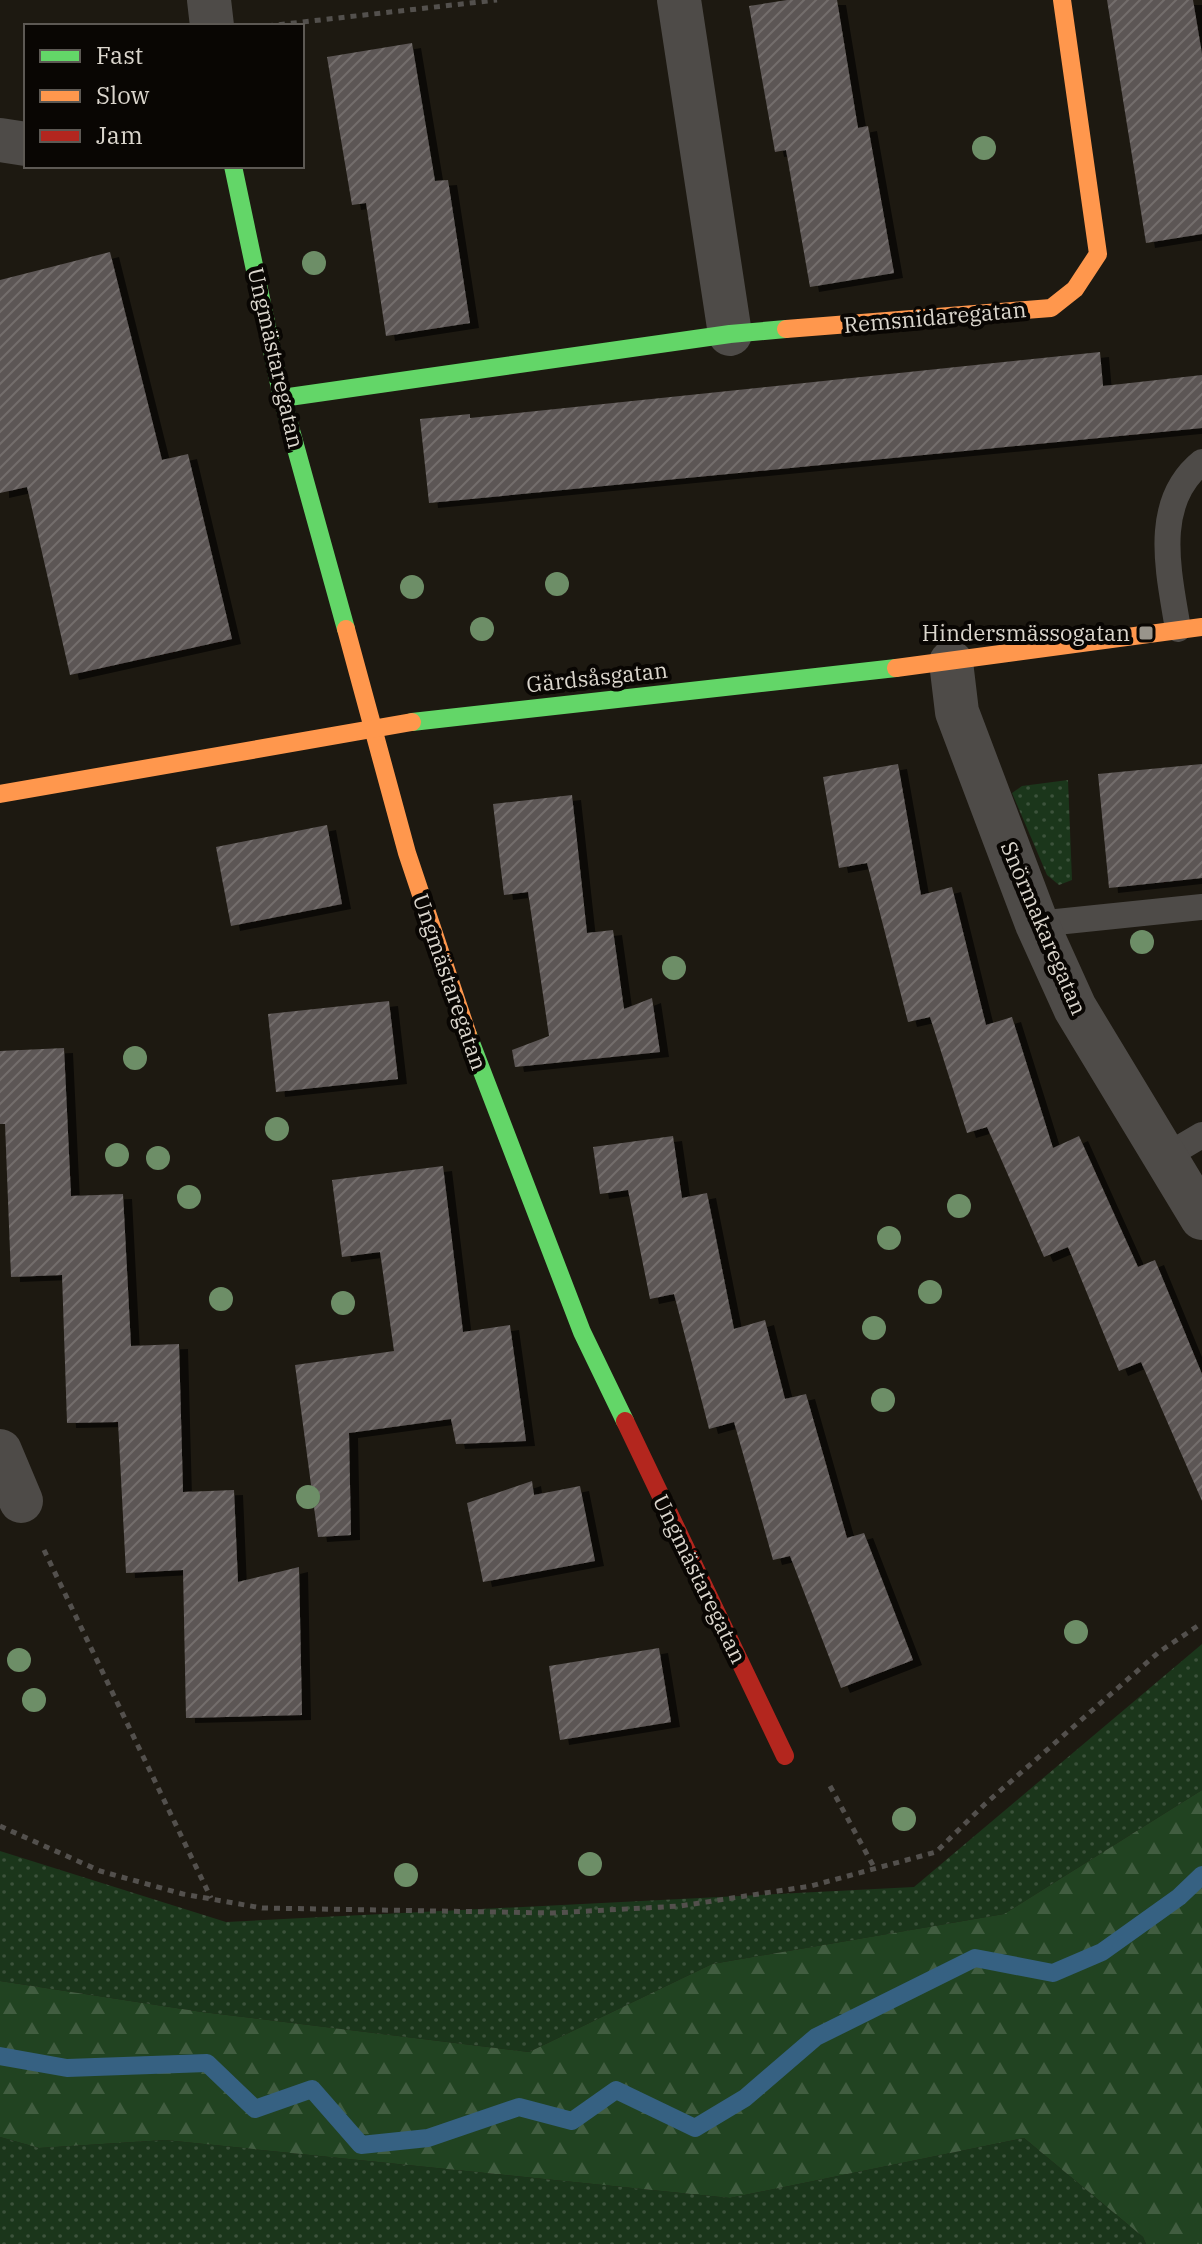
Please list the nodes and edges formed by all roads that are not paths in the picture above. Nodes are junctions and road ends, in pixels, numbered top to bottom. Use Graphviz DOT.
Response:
graph roads {
  1 [pos="209,0"];
  2 [pos="679,0"];
  3 [pos="1062,0"];
  4 [pos="212,24"];
  5 [pos="0,140"];
  6 [pos="24,144"];
  7 [pos="224,168"];
  8 [pos="730,334"];
  9 [pos="282,398"];
  10 [pos="1202,462"];
  11 [pos="1190,628"];
  12 [pos="951,662"];
  13 [pos="373,726"];
  14 [pos="0,794"];
  15 [pos="1202,907"];
  16 [pos="1037,924"];
  17 [pos="1202,1135"];
  18 [pos="1163,1158"];
  19 [pos="1202,1218"];
  20 [pos="0,1451"];
  21 [pos="21,1501"];
  22 [pos="785,1756"];
  1 -- 4 [label="street"];
  2 -- 8 [label="street"];
  3 -- 8 [label="street, Remsnidaregatan"];
  5 -- 6 [label="street"];
  7 -- 9 [label="street, Ungmästaregatan"];
  8 -- 9 [label="street, Remsnidaregatan"];
  9 -- 13 [label="street, Ungmästaregatan"];
  10 -- 11 [label="lane"];
  11 -- 12 [label="street, Gärdsåsgatan"];
  12 -- 13 [label="street, Gärdsåsgatan"];
  12 -- 16 [label="street, Snörmakaregatan"];
  13 -- 14 [label="street, Gärdsåsgatan"];
  13 -- 22 [label="street, Ungmästaregatan"];
  15 -- 16 [label="lane"];
  16 -- 18 [label="street, Snörmakaregatan"];
  17 -- 18 [label="lane"];
  18 -- 19 [label="street, Snörmakaregatan"];
  20 -- 21 [label="street"];
}
